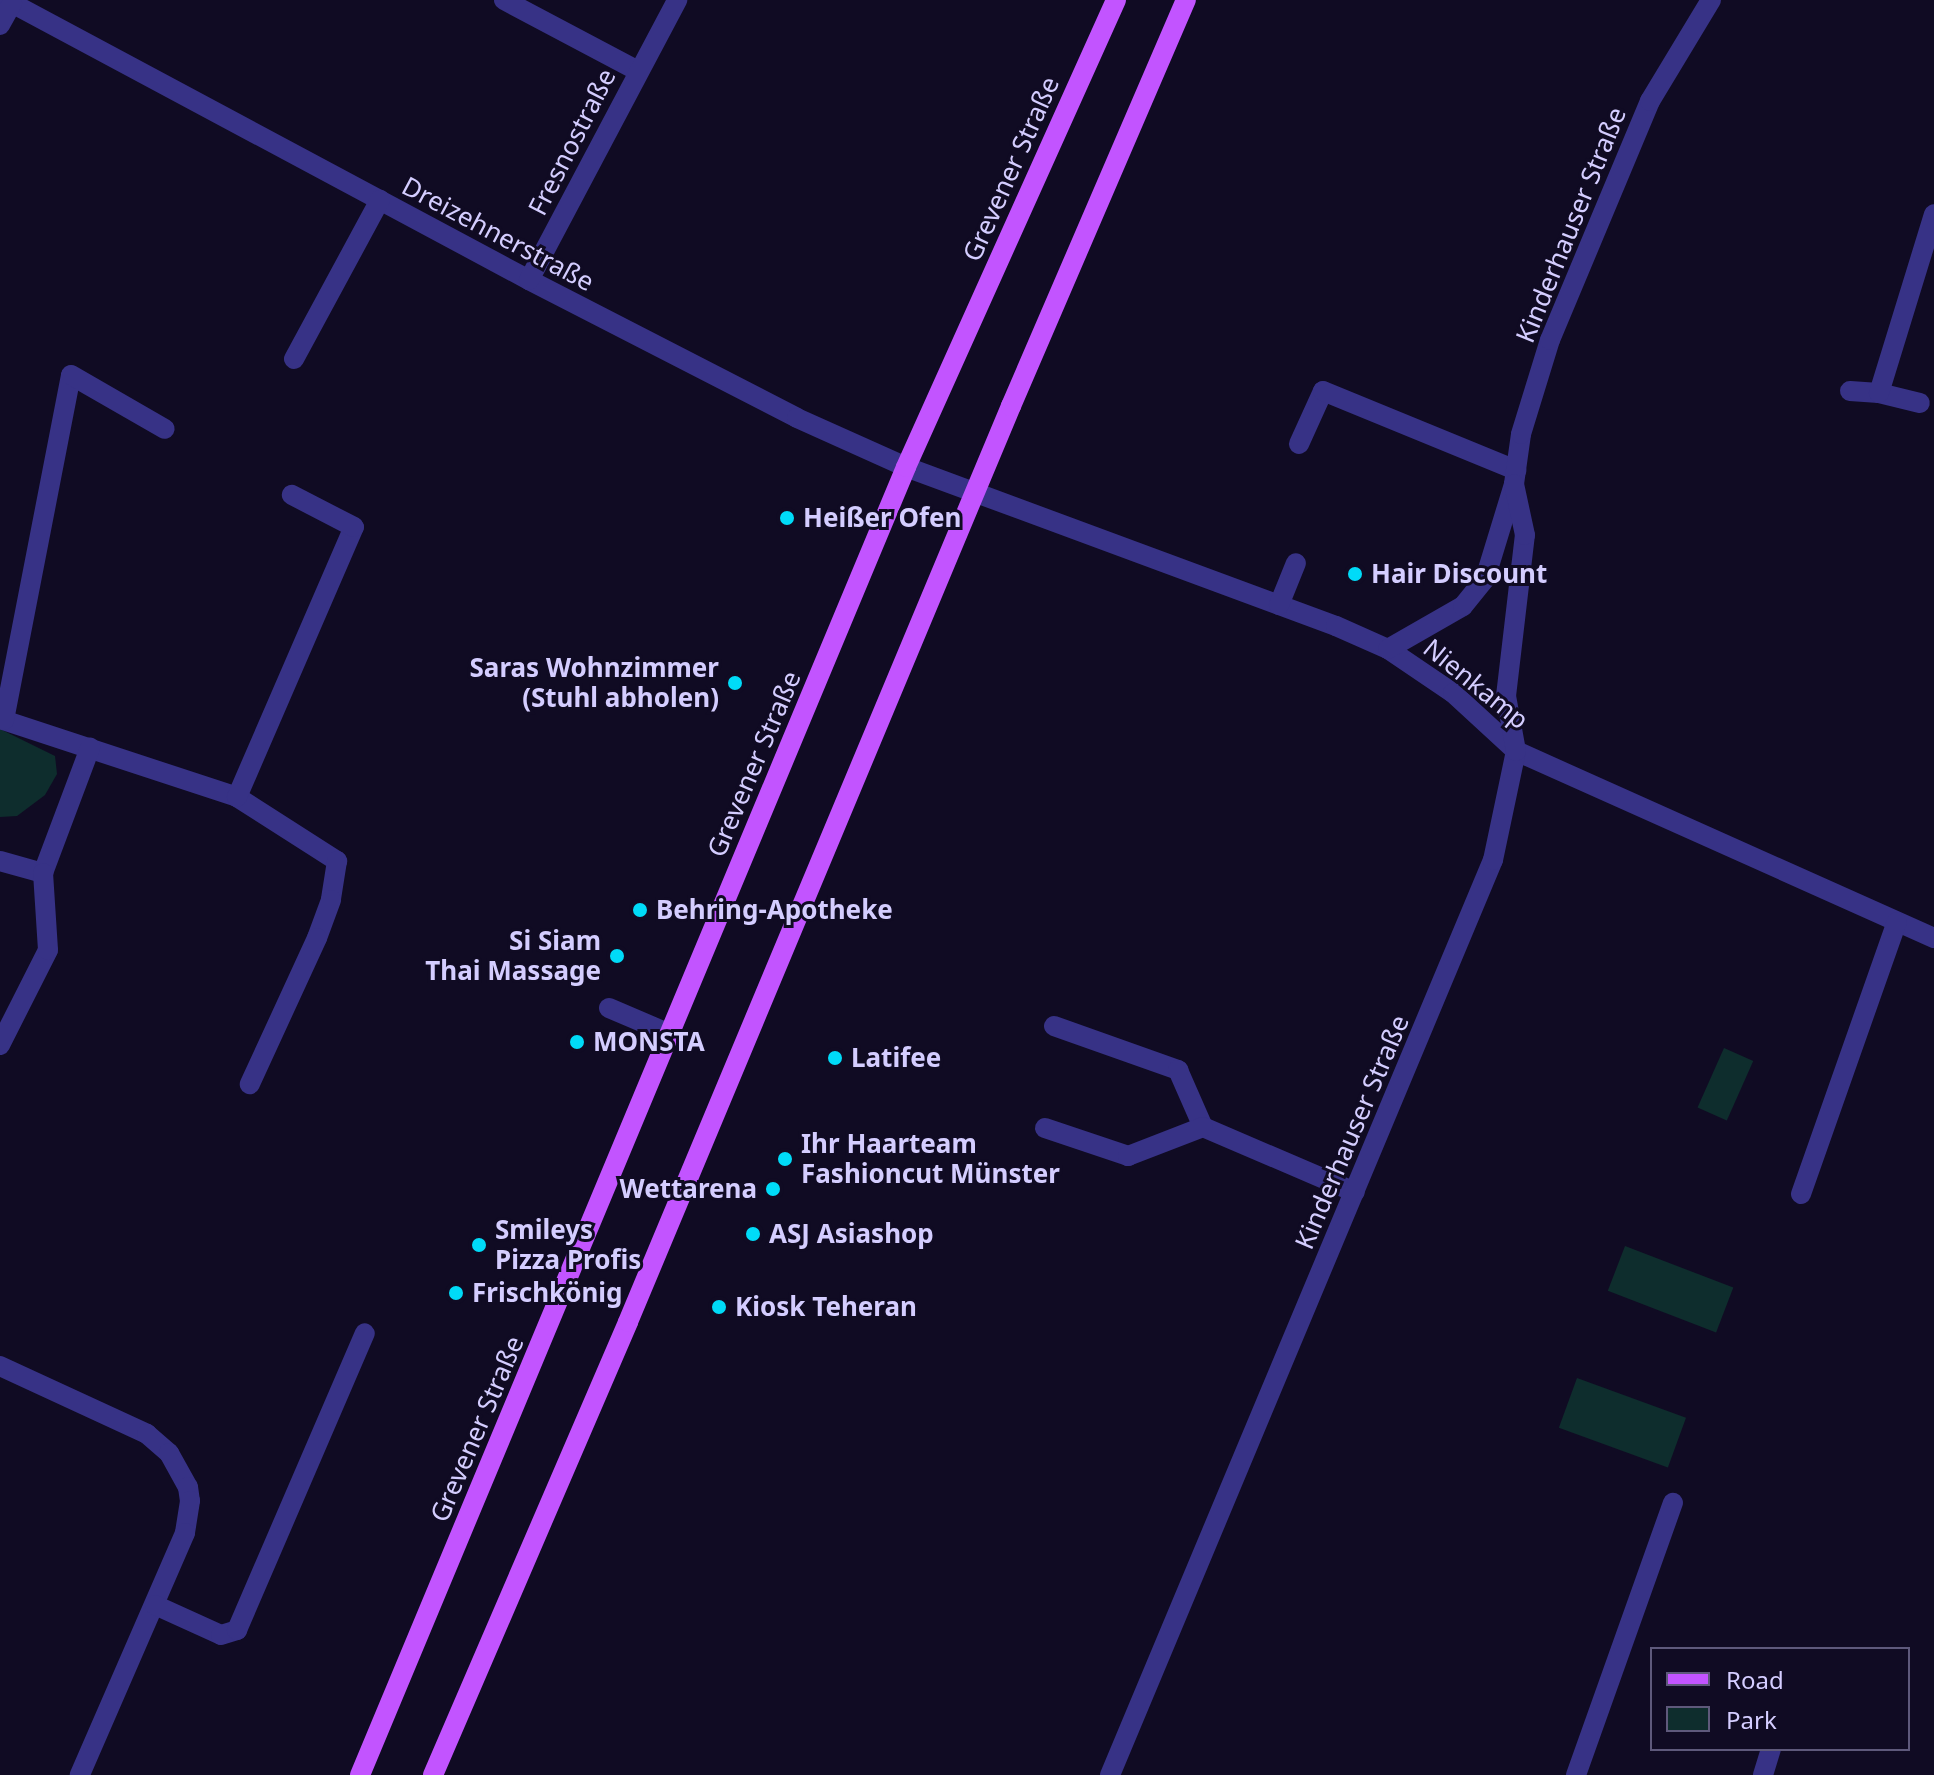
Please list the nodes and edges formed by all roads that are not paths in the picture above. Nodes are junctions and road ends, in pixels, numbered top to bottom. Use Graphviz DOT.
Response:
graph roads {
  1 [pos="504,0"];
  2 [pos="677,0"];
  3 [pos="1116,0"];
  4 [pos="1186,0"];
  5 [pos="1711,0"];
  6 [pos="9,2"];
  7 [pos="0,25"];
  8 [pos="638,71"];
  9 [pos="380,200"];
  10 [pos="1934,214"];
  11 [pos="529,280"];
  12 [pos="294,359"];
  13 [pos="1850,391"];
  14 [pos="1879,393"];
  15 [pos="1920,403"];
  16 [pos="165,429"];
  17 [pos="1299,444"];
  18 [pos="906,467"];
  19 [pos="1515,477"];
  20 [pos="976,494"];
  21 [pos="292,495"];
  22 [pos="1296,563"];
  23 [pos="1279,605"];
  24 [pos="1388,649"];
  25 [pos="2,720"];
  26 [pos="90,748"];
  27 [pos="1516,751"];
  28 [pos="237,797"];
  29 [pos="0,861"];
  30 [pos="43,873"];
  31 [pos="1897,922"];
  32 [pos="1934,938"];
  33 [pos="609,1008"];
  34 [pos="1054,1026"];
  35 [pos="670,1034"];
  36 [pos="0,1045"];
  37 [pos="250,1084"];
  38 [pos="1203,1127"];
  39 [pos="1045,1128"];
  40 [pos="1355,1192"];
  41 [pos="1801,1194"];
  42 [pos="365,1333"];
  43 [pos="0,1366"];
  44 [pos="1673,1503"];
  45 [pos="155,1605"];
  46 [pos="1770,1751"];
  47 [pos="80,1775"];
  48 [pos="360,1775"];
  49 [pos="433,1775"];
  50 [pos="1110,1775"];
  51 [pos="1576,1775"];
  52 [pos="1763,1775"];
  1 -- 8 [label="street, Fresnostraße"];
  2 -- 8 [label="street, Fresnostraße"];
  3 -- 18 [label="main road, Grevener Straße"];
  4 -- 20 [label="main road"];
  5 -- 19 [label="street, Kinderhauser Straße"];
  6 -- 7 [label="street"];
  6 -- 9 [label="street, Dreizehnerstraße"];
  8 -- 11 [label="street, Fresnostraße"];
  9 -- 11 [label="street, Dreizehnerstraße"];
  9 -- 12 [label="street"];
  10 -- 14 [label="street"];
  11 -- 18 [label="street, Dreizehnerstraße"];
  13 -- 14 [label="street"];
  14 -- 15 [label="street"];
  16 -- 25 [label="street"];
  17 -- 19 [label="street"];
  18 -- 20 [label="street, Dreizehnerstraße"];
  18 -- 35 [label="main road, Grevener Straße"];
  19 -- 24 [label="street, Kinderhauser Straße"];
  19 -- 27 [label="street, Kinderhauser Straße"];
  20 -- 23 [label="street, Nienkamp"];
  20 -- 49 [label="main road"];
  21 -- 28 [label="street"];
  22 -- 23 [label="street"];
  23 -- 24 [label="street, Nienkamp"];
  24 -- 27 [label="street, Nienkamp"];
  25 -- 26 [label="street"];
  26 -- 28 [label="street"];
  26 -- 30 [label="street"];
  27 -- 31 [label="street, Nienkamp"];
  27 -- 40 [label="street, Kinderhauser Straße"];
  28 -- 37 [label="street"];
  29 -- 30 [label="street"];
  30 -- 36 [label="street"];
  31 -- 32 [label="street, Nienkamp"];
  31 -- 41 [label="street"];
  33 -- 35 [label="street"];
  34 -- 38 [label="street"];
  35 -- 48 [label="main road, Grevener Straße"];
  38 -- 39 [label="street"];
  38 -- 40 [label="street"];
  40 -- 50 [label="street, Kinderhauser Straße"];
  42 -- 45 [label="street"];
  43 -- 45 [label="street"];
  44 -- 51 [label="street"];
  45 -- 47 [label="street"];
  46 -- 52 [label="street"];
}
